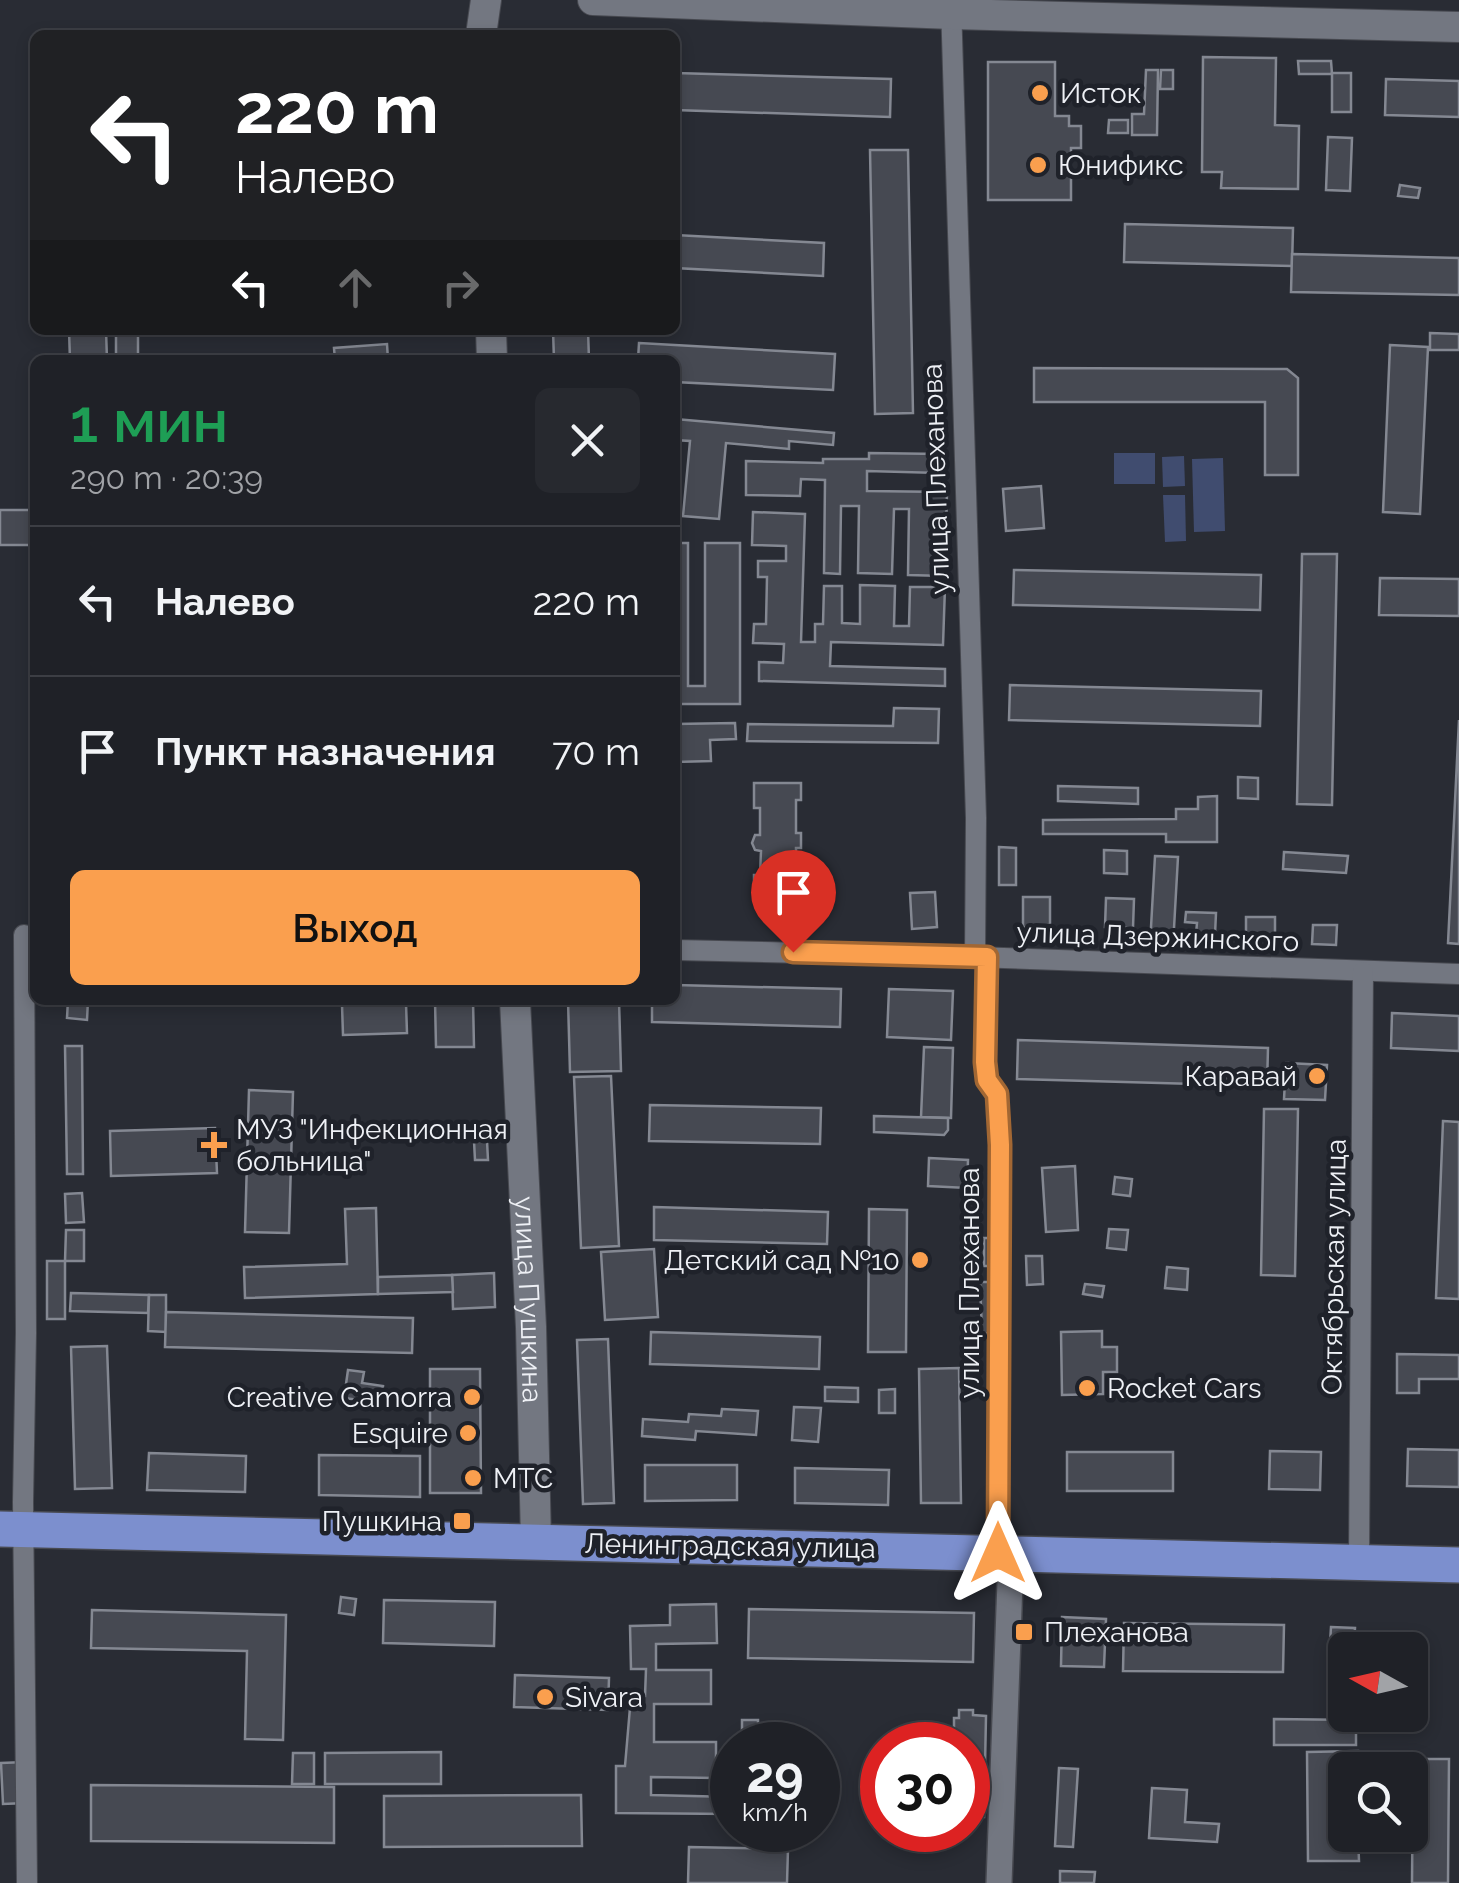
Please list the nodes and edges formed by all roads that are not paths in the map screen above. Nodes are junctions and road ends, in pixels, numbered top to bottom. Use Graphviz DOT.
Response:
graph roads {
  1 [pos="486,0"];
  2 [pos="593,0"];
  3 [pos="951,7"];
  4 [pos="1361,12"];
  5 [pos="1459,27"];
  6 [pos="482,30"];
  7 [pos="0,934"];
  8 [pos="29,935"];
  9 [pos="680,950"];
  10 [pos="981,957"];
  11 [pos="1363,972"];
  12 [pos="1459,974"];
  13 [pos="515,1005"];
  14 [pos="11,1530"];
  15 [pos="536,1541"];
  16 [pos="1005,1554"];
  17 [pos="1359,1562"];
  18 [pos="1459,1565"];
  19 [pos="27,1883"];
  20 [pos="1000,1883"];
  1 -- 6 [label="main road"];
  2 -- 3 [label="main road"];
  3 -- 4 [label="main road"];
  3 -- 10 [label="street, улица Плеханова"];
  4 -- 5 [label="main road"];
  7 -- 8 [label="street"];
  8 -- 14 [label="street"];
  9 -- 10 [label="street, улица Дзержинского"];
  10 -- 11 [label="street, улица Дзержинского"];
  10 -- 16 [label="street, улица Плеханова"];
  11 -- 12 [label="street, улица Дзержинского"];
  11 -- 17 [label="street, Октябрьская улица"];
  13 -- 15 [label="main road, улица Пушкина"];
  14 -- 15 [label="highway, Ленинградская улица"];
  14 -- 19 [label="street"];
  15 -- 16 [label="highway, Ленинградская улица"];
  16 -- 17 [label="highway, Ленинградская улица"];
  16 -- 20 [label="street, улица Плеханова"];
  17 -- 18 [label="highway, Ленинградская улица"];
}
